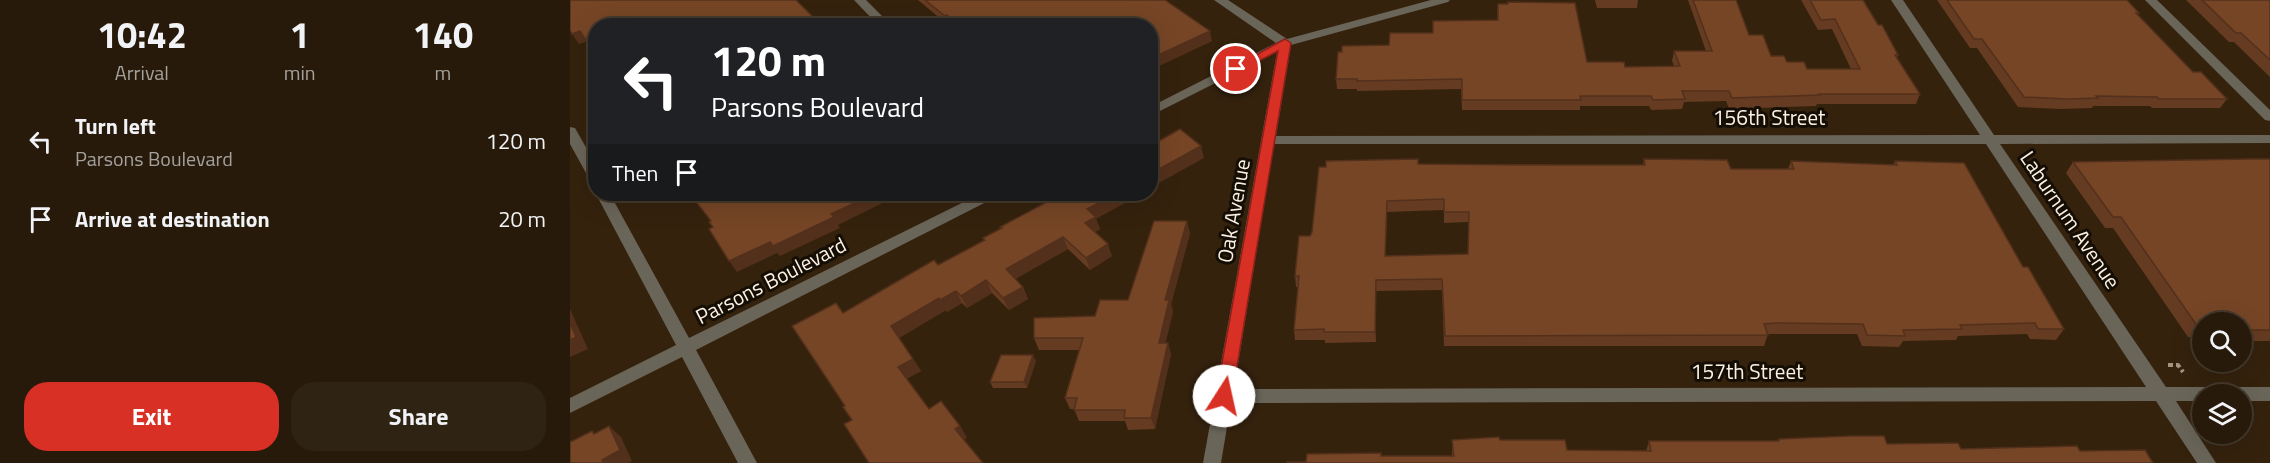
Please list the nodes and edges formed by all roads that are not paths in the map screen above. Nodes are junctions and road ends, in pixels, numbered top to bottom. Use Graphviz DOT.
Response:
graph roads {
  1 [pos="860,0"];
  2 [pos="1220,0"];
  3 [pos="1444,0"];
  4 [pos="1897,0"];
  5 [pos="2151,0"];
  6 [pos="878,18"];
  7 [pos="1285,43"];
  8 [pos="1158,108"];
  9 [pos="2270,117"];
  10 [pos="570,132"];
  11 [pos="1990,139"];
  12 [pos="2270,139"];
  13 [pos="1268,140"];
  14 [pos="588,165"];
  15 [pos="607,201"];
  16 [pos="977,201"];
  17 [pos="686,348"];
  18 [pos="2161,394"];
  19 [pos="2270,394"];
  20 [pos="1224,396"];
  21 [pos="570,406"];
  22 [pos="748,463"];
  23 [pos="1212,463"];
  24 [pos="2207,463"];
  1 -- 6 [label="street"];
  2 -- 7 [label="street"];
  3 -- 7 [label="street"];
  4 -- 11 [label="street, Laburnum Avenue"];
  5 -- 9 [label="street"];
  7 -- 8 [label="street"];
  7 -- 13 [label="street, Oak Avenue"];
  10 -- 14 [label="street"];
  11 -- 12 [label="street, 156th Street"];
  11 -- 13 [label="street, 156th Street"];
  11 -- 18 [label="street, Laburnum Avenue"];
  13 -- 20 [label="street, Oak Avenue"];
  15 -- 17 [label="street"];
  16 -- 17 [label="street, Parsons Boulevard"];
  17 -- 21 [label="street, Parsons Boulevard"];
  17 -- 22 [label="street"];
  18 -- 19 [label="street, 157th Street"];
  18 -- 20 [label="street, 157th Street"];
  18 -- 24 [label="street, Laburnum Avenue"];
  20 -- 23 [label="street, Oak Avenue"];
}
